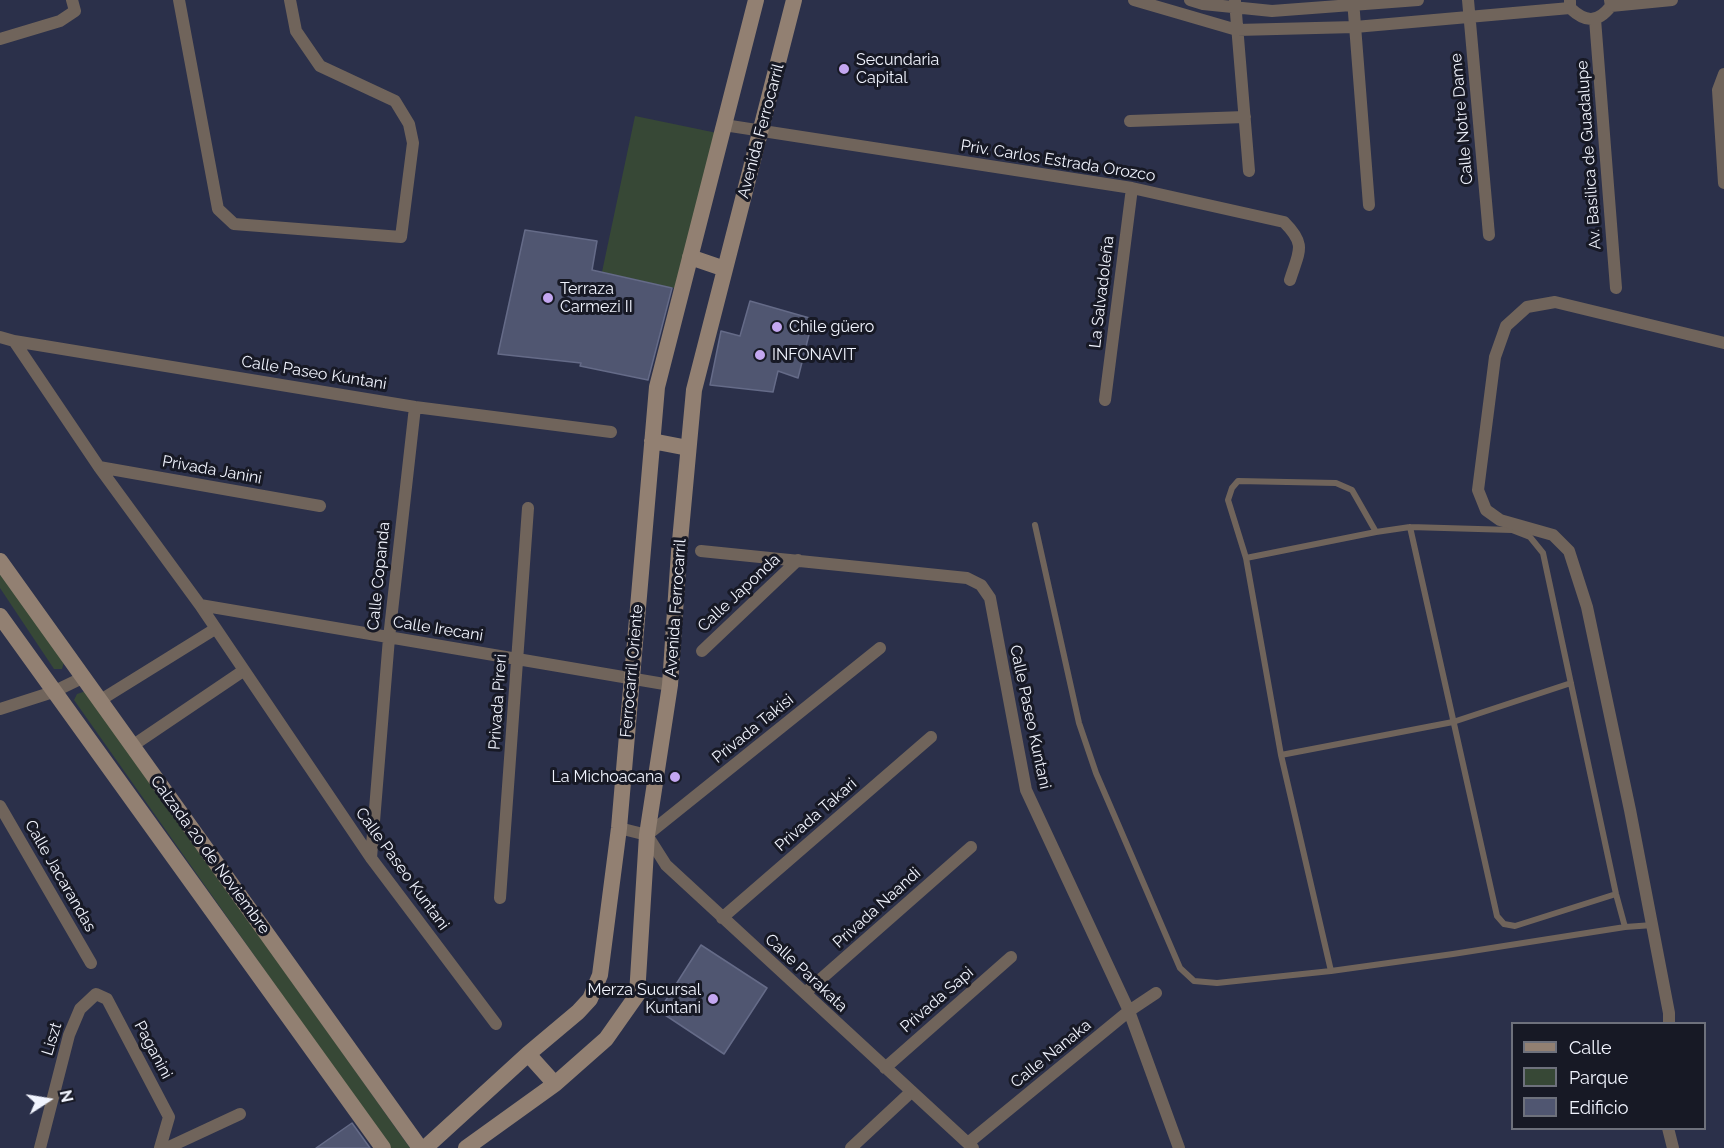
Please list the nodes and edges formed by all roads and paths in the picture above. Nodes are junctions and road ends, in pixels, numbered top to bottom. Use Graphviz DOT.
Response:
graph roads {
  1 [pos="72,0"];
  2 [pos="179,0"];
  3 [pos="290,0"];
  4 [pos="756,0"];
  5 [pos="794,0"];
  6 [pos="1134,0"];
  7 [pos="1190,0"];
  8 [pos="1418,0"];
  9 [pos="1468,0"];
  10 [pos="1672,0"];
  11 [pos="1353,2"];
  12 [pos="1610,3"];
  13 [pos="1235,4"];
  14 [pos="1570,4"];
  15 [pos="1470,16"];
  16 [pos="1595,19"];
  17 [pos="1355,27"];
  18 [pos="1237,30"];
  19 [pos="0,39"];
  20 [pos="1724,74"];
  21 [pos="1245,117"];
  22 [pos="1130,121"];
  23 [pos="724,125"];
  24 [pos="761,132"];
  25 [pos="1249,171"];
  26 [pos="1724,183"];
  27 [pos="1132,188"];
  28 [pos="1369,205"];
  29 [pos="1489,235"];
  30 [pos="690,257"];
  31 [pos="725,269"];
  32 [pos="1290,280"];
  33 [pos="1616,288"];
  34 [pos="0,337"];
  35 [pos="14,341"];
  36 [pos="1724,343"];
  37 [pos="1106,400"];
  38 [pos="415,406"];
  39 [pos="611,432"];
  40 [pos="652,441"];
  41 [pos="688,448"];
  42 [pos="99,467"];
  43 [pos="320,506"];
  44 [pos="528,508"];
  45 [pos="1035,525"];
  46 [pos="1410,527"];
  47 [pos="1376,532"];
  48 [pos="701,551"];
  49 [pos="1246,558"];
  50 [pos="798,560"];
  51 [pos="0,561"];
  52 [pos="200,605"];
  53 [pos="0,616"];
  54 [pos="215,628"];
  55 [pos="389,638"];
  56 [pos="880,648"];
  57 [pos="702,651"];
  58 [pos="517,659"];
  59 [pos="243,671"];
  60 [pos="84,677"];
  61 [pos="631,677"];
  62 [pos="1571,683"];
  63 [pos="670,685"];
  64 [pos="53,692"];
  65 [pos="99,701"];
  66 [pos="0,709"];
  67 [pos="1453,722"];
  68 [pos="931,737"];
  69 [pos="132,747"];
  70 [pos="1281,755"];
  71 [pos="0,806"];
  72 [pos="619,828"];
  73 [pos="647,835"];
  74 [pos="971,846"];
  75 [pos="371,858"];
  76 [pos="1616,894"];
  77 [pos="500,898"];
  78 [pos="722,918"];
  79 [pos="1653,926"];
  80 [pos="1625,927"];
  81 [pos="1011,957"];
  82 [pos="91,963"];
  83 [pos="1331,971"];
  84 [pos="805,993"];
  85 [pos="1156,993"];
  86 [pos="107,999"];
  87 [pos="1129,1011"];
  88 [pos="1669,1022"];
  89 [pos="496,1024"];
  90 [pos="528,1054"];
  91 [pos="885,1068"];
  92 [pos="555,1084"];
  93 [pos="911,1092"];
  94 [pos="240,1114"];
  95 [pos="1668,1130"];
  96 [pos="970,1145"];
  97 [pos="40,1148"];
  98 [pos="160,1148"];
  99 [pos="167,1148"];
  100 [pos="383,1148"];
  101 [pos="420,1148"];
  102 [pos="425,1148"];
  103 [pos="466,1148"];
  104 [pos="851,1148"];
  105 [pos="1179,1148"];
  106 [pos="1673,1148"];
  1 -- 19 [label="street"];
  2 -- 3 [label="street"];
  4 -- 23 [label="main road, Ferrocarril Oriente"];
  5 -- 24 [label="main road, Avenida Ferrocarril"];
  6 -- 18 [label="street"];
  7 -- 13 [label="street"];
  8 -- 11 [label="street"];
  9 -- 15 [label="street, Calle Notre Dame"];
  10 -- 12 [label="street"];
  11 -- 13 [label="street"];
  11 -- 17 [label="street"];
  12 -- 16 [label="street"];
  13 -- 18 [label="street"];
  14 -- 15 [label="street"];
  14 -- 16 [label="street"];
  15 -- 17 [label="street"];
  15 -- 29 [label="street, Calle Notre Dame"];
  16 -- 33 [label="street, Av. Basilica de Guadalupe"];
  17 -- 18 [label="street"];
  17 -- 28 [label="street"];
  18 -- 21 [label="street"];
  20 -- 26 [label="street"];
  21 -- 22 [label="street"];
  21 -- 25 [label="street"];
  23 -- 24 [label="street"];
  23 -- 30 [label="main road, Ferrocarril Oriente"];
  24 -- 27 [label="street, Priv. Carlos Estrada Orozco"];
  24 -- 31 [label="main road, Avenida Ferrocarril"];
  27 -- 32 [label="street, Priv. Carlos Estrada Orozco"];
  27 -- 37 [label="street, La Salvadoleña"];
  30 -- 31 [label="main road"];
  30 -- 40 [label="main road, Ferrocarril Oriente"];
  31 -- 41 [label="main road, Avenida Ferrocarril"];
  34 -- 35 [label="street, Calle Paseo Kuntani"];
  35 -- 38 [label="street, Calle Paseo Kuntani"];
  35 -- 42 [label="street, Calle Paseo Kuntani"];
  36 -- 79 [label="street"];
  38 -- 39 [label="street, Calle Paseo Kuntani"];
  38 -- 55 [label="street, Calle Copanda"];
  40 -- 41 [label="main road"];
  40 -- 61 [label="main road, Ferrocarril Oriente"];
  41 -- 63 [label="main road, Avenida Ferrocarril"];
  42 -- 43 [label="street, Privada Janini"];
  42 -- 52 [label="street, Calle Paseo Kuntani"];
  44 -- 58 [label="street, Privada Pireri"];
  45 -- 83 [label="lane"];
  46 -- 47 [label="lane"];
  46 -- 62 [label="lane"];
  46 -- 67 [label="lane"];
  47 -- 49 [label="lane"];
  47 -- 49 [label="lane"];
  48 -- 50 [label="street, Calle Paseo Kuntani"];
  49 -- 70 [label="lane"];
  50 -- 57 [label="street, Calle Japonda"];
  50 -- 87 [label="street, Calle Paseo Kuntani"];
  51 -- 60 [label="main road, Calzada 20 de Noviembre"];
  52 -- 54 [label="street, Calle Paseo Kuntani"];
  52 -- 55 [label="street, Calle Irecani"];
  53 -- 64 [label="main road, Calzada 20 de Noviembre"];
  54 -- 59 [label="street, Calle Paseo Kuntani"];
  54 -- 65 [label="street"];
  55 -- 58 [label="street, Calle Irecani"];
  55 -- 75 [label="street, Calle Copanda"];
  56 -- 73 [label="street, Privada Takisi"];
  58 -- 61 [label="street, Calle Irecani"];
  58 -- 77 [label="street, Privada Pireri"];
  59 -- 69 [label="street"];
  59 -- 75 [label="street, Calle Paseo Kuntani"];
  60 -- 64 [label="street"];
  60 -- 65 [label="main road, Calzada 20 de Noviembre"];
  61 -- 63 [label="street, Calle Irecani"];
  61 -- 72 [label="main road, Ferrocarril Oriente"];
  62 -- 67 [label="lane"];
  62 -- 76 [label="lane"];
  63 -- 73 [label="main road, Avenida Ferrocarril"];
  64 -- 66 [label="street"];
  64 -- 100 [label="main road, Calzada 20 de Noviembre"];
  65 -- 69 [label="main road, Calzada 20 de Noviembre"];
  67 -- 70 [label="lane"];
  67 -- 76 [label="lane"];
  68 -- 78 [label="street, Privada Takari"];
  69 -- 101 [label="main road, Calzada 20 de Noviembre"];
  70 -- 83 [label="lane"];
  71 -- 82 [label="street, Calle Jacarandas"];
  72 -- 73 [label="street"];
  72 -- 90 [label="main road, Ferrocarril Oriente"];
  73 -- 78 [label="street, Calle Parakata"];
  73 -- 92 [label="main road, Avenida Ferrocarril"];
  74 -- 84 [label="street, Privada Naandi"];
  75 -- 89 [label="street, Calle Paseo Kuntani"];
  76 -- 80 [label="lane"];
  78 -- 84 [label="street, Calle Parakata"];
  79 -- 80 [label="lane"];
  79 -- 88 [label="street"];
  80 -- 83 [label="lane"];
  81 -- 91 [label="street, Privada Sapi"];
  84 -- 91 [label="street, Calle Parakata"];
  85 -- 87 [label="street, Calle Nanaka"];
  86 -- 97 [label="street, Liszt"];
  86 -- 98 [label="street, Paganini"];
  87 -- 96 [label="street, Calle Nanaka"];
  87 -- 105 [label="street, Calle Paseo Kuntani"];
  90 -- 92 [label="main road"];
  90 -- 102 [label="main road, Ferrocarril Oriente"];
  91 -- 93 [label="street, Calle Parakata"];
  92 -- 103 [label="main road, Avenida Ferrocarril"];
  93 -- 96 [label="street, Calle Parakata"];
  93 -- 104 [label="street"];
  94 -- 99 [label="street"];
  95 -- 106 [label="street"];
}
